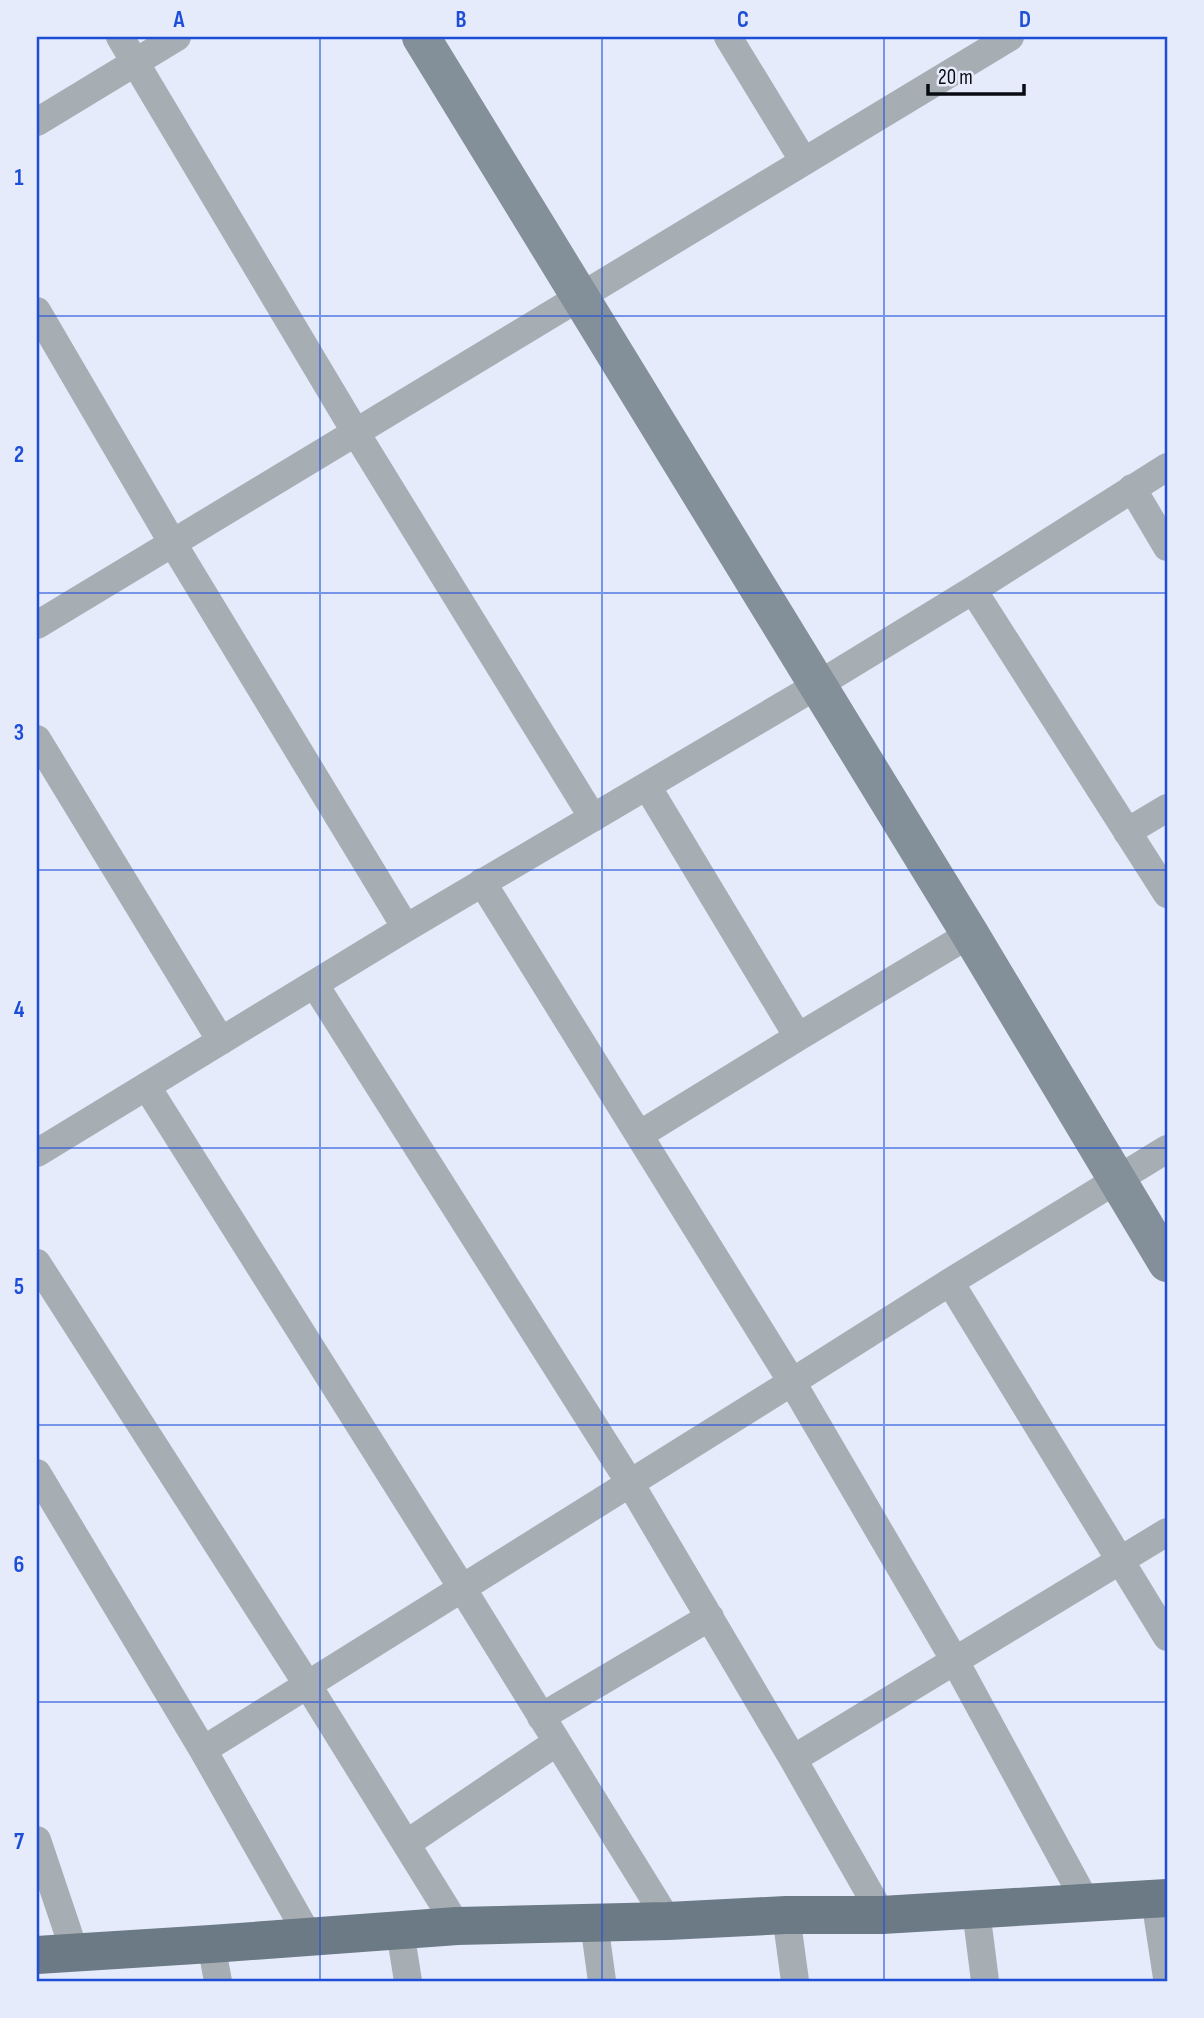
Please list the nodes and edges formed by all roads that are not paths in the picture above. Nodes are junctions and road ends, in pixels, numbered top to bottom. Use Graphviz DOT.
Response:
graph roads {
  1 [pos="120,37"];
  2 [pos="177,37"];
  3 [pos="421,37"];
  4 [pos="728,37"];
  5 [pos="993,41"];
  6 [pos="136,62"];
  7 [pos="37,122"];
  8 [pos="803,160"];
  9 [pos="579,298"];
  10 [pos="37,311"];
  11 [pos="356,433"];
  12 [pos="1167,467"];
  13 [pos="1132,488"];
  14 [pos="172,542"];
  15 [pos="1167,547"];
  16 [pos="973,590"];
  17 [pos="37,625"];
  18 [pos="816,686"];
  19 [pos="37,739"];
  20 [pos="647,786"];
  21 [pos="1167,808"];
  22 [pos="593,818"];
  23 [pos="1128,832"];
  24 [pos="482,882"];
  25 [pos="1167,894"];
  26 [pos="406,928"];
  27 [pos="970,934"];
  28 [pos="314,985"];
  29 [pos="798,1037"];
  30 [pos="221,1041"];
  31 [pos="147,1087"];
  32 [pos="639,1135"];
  33 [pos="39,1146"];
  34 [pos="1167,1149"];
  35 [pos="1117,1178"];
  36 [pos="37,1263"];
  37 [pos="1167,1263"];
  38 [pos="950,1282"];
  39 [pos="792,1382"];
  40 [pos="37,1474"];
  41 [pos="630,1483"];
  42 [pos="1167,1532"];
  43 [pos="1120,1560"];
  44 [pos="462,1588"];
  45 [pos="710,1617"];
  46 [pos="1167,1637"];
  47 [pos="956,1661"];
  48 [pos="307,1684"];
  49 [pos="541,1717"];
  50 [pos="557,1742"];
  51 [pos="203,1750"];
  52 [pos="793,1759"];
  53 [pos="37,1840"];
  54 [pos="406,1844"];
  55 [pos="1161,1898"];
  56 [pos="1087,1904"];
  57 [pos="976,1910"];
  58 [pos="786,1915"];
  59 [pos="882,1915"];
  60 [pos="668,1921"];
  61 [pos="594,1923"];
  62 [pos="457,1926"];
  63 [pos="400,1931"];
  64 [pos="309,1937"];
  65 [pos="211,1944"];
  66 [pos="75,1953"];
  67 [pos="37,1955"];
  68 [pos="1167,1978"];
  69 [pos="218,1981"];
  70 [pos="408,1981"];
  71 [pos="602,1981"];
  72 [pos="795,1981"];
  73 [pos="985,1981"];
  1 -- 6 [label="street"];
  2 -- 6 [label="street"];
  3 -- 9 [label="street"];
  4 -- 8 [label="street"];
  5 -- 8 [label="street"];
  6 -- 7 [label="street"];
  6 -- 11 [label="street"];
  8 -- 9 [label="street"];
  9 -- 11 [label="street"];
  9 -- 18 [label="street"];
  10 -- 14 [label="street"];
  11 -- 14 [label="street"];
  11 -- 22 [label="street"];
  12 -- 13 [label="street"];
  13 -- 15 [label="street"];
  13 -- 16 [label="street"];
  14 -- 17 [label="street"];
  14 -- 26 [label="street"];
  16 -- 18 [label="street"];
  16 -- 23 [label="street"];
  18 -- 20 [label="street"];
  18 -- 27 [label="street"];
  19 -- 30 [label="street"];
  20 -- 22 [label="street"];
  20 -- 29 [label="street"];
  21 -- 23 [label="street"];
  22 -- 24 [label="street"];
  23 -- 25 [label="street"];
  24 -- 26 [label="street"];
  24 -- 32 [label="street"];
  26 -- 28 [label="street"];
  27 -- 29 [label="street"];
  27 -- 35 [label="street"];
  28 -- 30 [label="street"];
  28 -- 41 [label="street"];
  29 -- 32 [label="street"];
  30 -- 31 [label="street"];
  31 -- 33 [label="street"];
  31 -- 44 [label="street"];
  32 -- 39 [label="street"];
  34 -- 35 [label="street"];
  35 -- 37 [label="street"];
  35 -- 38 [label="street"];
  36 -- 48 [label="street"];
  38 -- 39 [label="street"];
  38 -- 43 [label="street"];
  39 -- 41 [label="street"];
  39 -- 47 [label="street"];
  40 -- 51 [label="street"];
  41 -- 44 [label="street"];
  41 -- 45 [label="street"];
  42 -- 43 [label="street"];
  43 -- 46 [label="street"];
  43 -- 47 [label="street"];
  44 -- 48 [label="street"];
  44 -- 49 [label="street"];
  45 -- 49 [label="street"];
  45 -- 52 [label="street"];
  47 -- 52 [label="street"];
  47 -- 56 [label="street"];
  48 -- 51 [label="street"];
  48 -- 54 [label="street"];
  49 -- 50 [label="street"];
  50 -- 54 [label="street"];
  50 -- 60 [label="street"];
  51 -- 64 [label="street"];
  52 -- 59 [label="street"];
  53 -- 66 [label="street"];
  54 -- 62 [label="street"];
  55 -- 56 [label="main road"];
  55 -- 68 [label="street"];
  56 -- 57 [label="main road"];
  57 -- 59 [label="main road"];
  57 -- 73 [label="street"];
  58 -- 59 [label="main road"];
  58 -- 60 [label="main road"];
  58 -- 72 [label="street"];
  60 -- 61 [label="main road"];
  61 -- 62 [label="main road"];
  61 -- 71 [label="street"];
  62 -- 63 [label="main road"];
  63 -- 64 [label="main road"];
  63 -- 70 [label="street"];
  64 -- 65 [label="main road"];
  65 -- 66 [label="main road"];
  65 -- 69 [label="street"];
  66 -- 67 [label="main road"];
}
